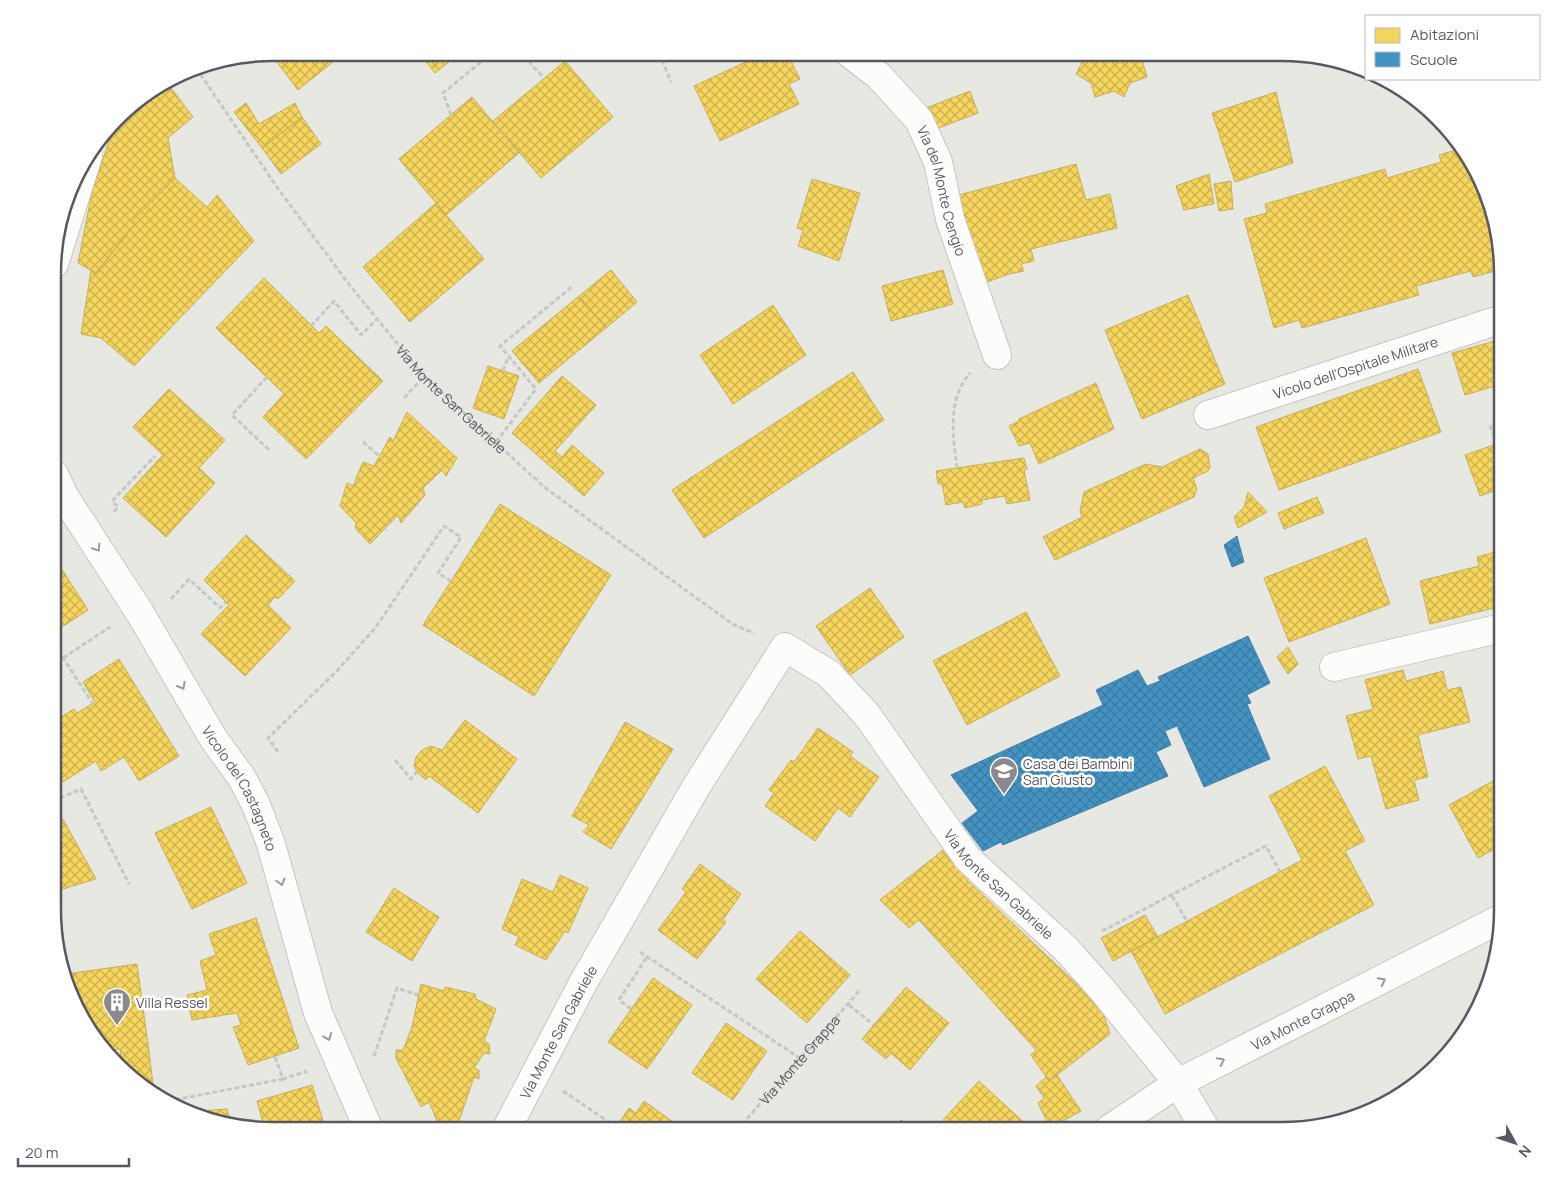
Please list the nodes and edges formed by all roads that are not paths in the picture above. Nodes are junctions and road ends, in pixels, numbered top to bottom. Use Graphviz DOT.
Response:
graph roads {
  1 [pos="859,61"];
  2 [pos="1494,322"];
  3 [pos="986,361"];
  4 [pos="1208,415"];
  5 [pos="61,489"];
  6 [pos="1494,630"];
  7 [pos="1334,667"];
  8 [pos="1493,923"];
  9 [pos="1178,1083"];
  10 [pos="365,1122"];
  11 [pos="510,1122"];
  12 [pos="1120,1122"];
  13 [pos="1201,1122"];
  1 -- 3 [label="street, Via del Monte Cengio"];
  2 -- 4 [label="street, Vicolo dell'Ospitale Militare"];
  5 -- 10 [label="street, Vicolo del Castagneto, one-way"];
  6 -- 7 [label="street"];
  9 -- 8 [label="street, Via Monte Grappa, one-way"];
  9 -- 11 [label="street, Via Monte San Gabriele"];
  9 -- 12 [label="street, Via Monte Grappa"];
  9 -- 13 [label="street, Via Monte San Gabriele"];
}
